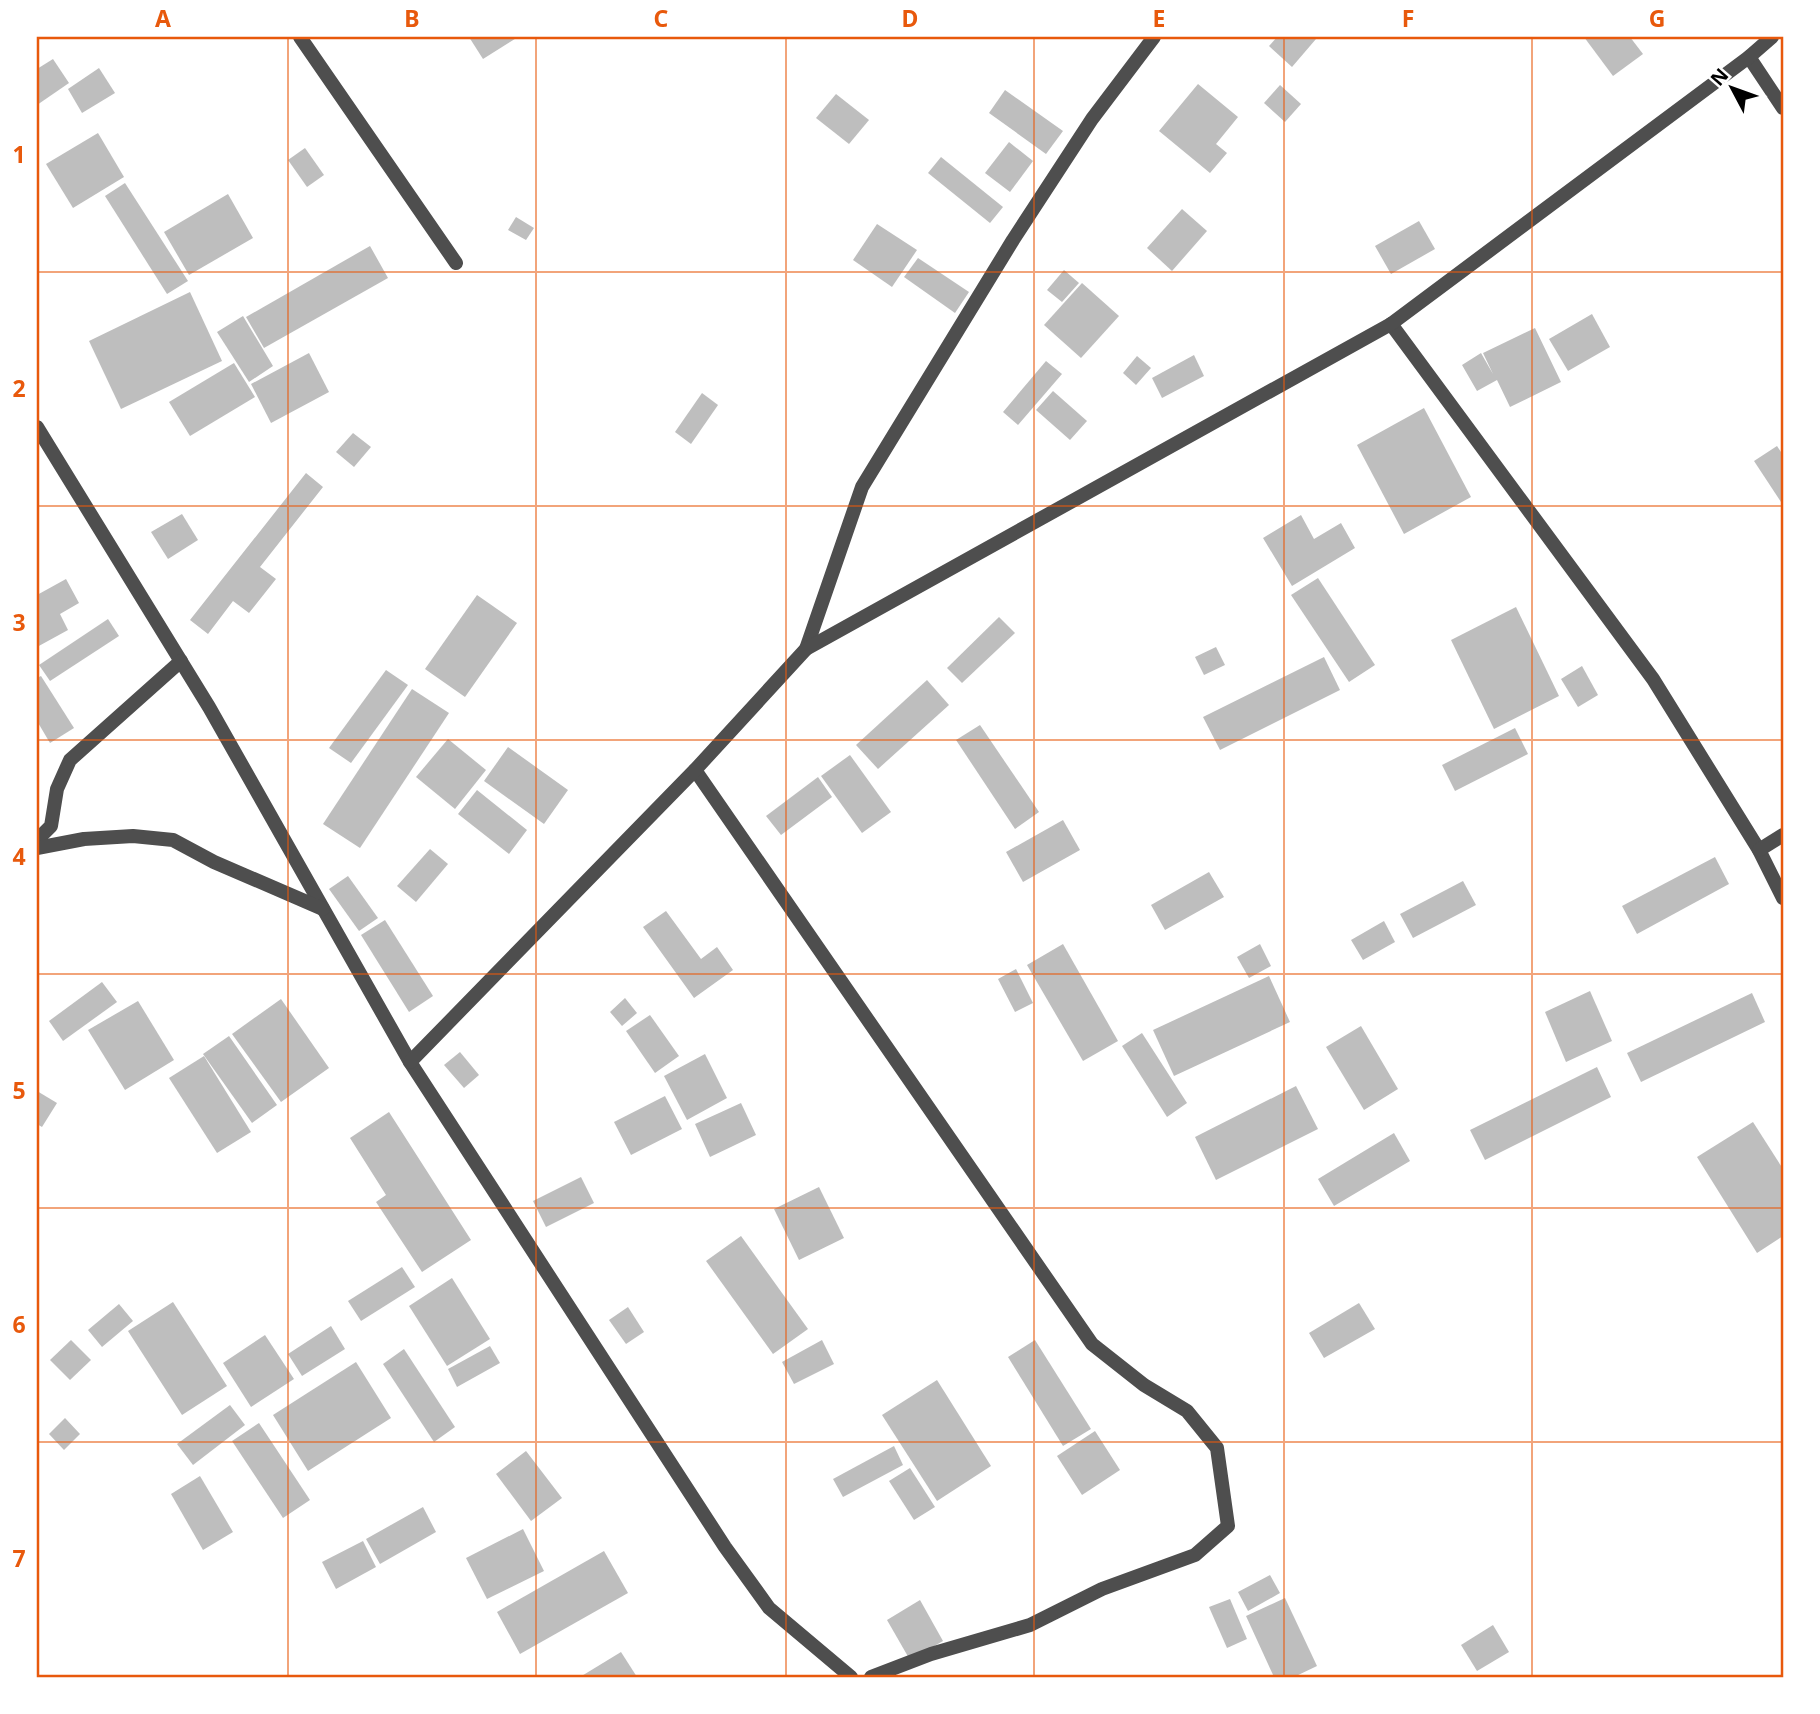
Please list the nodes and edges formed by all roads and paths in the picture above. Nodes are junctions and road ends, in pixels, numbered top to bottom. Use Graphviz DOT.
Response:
graph roads {
  1 [pos="300,37"];
  2 [pos="1154,37"];
  3 [pos="1773,37"];
  4 [pos="1749,57"];
  5 [pos="1783,108"];
  6 [pos="456,263"];
  7 [pos="1391,324"];
  8 [pos="37,426"];
  9 [pos="806,649"];
  10 [pos="181,661"];
  11 [pos="695,769"];
  12 [pos="1783,835"];
  13 [pos="37,840"];
  14 [pos="37,848"];
  15 [pos="1759,850"];
  16 [pos="1783,898"];
  17 [pos="323,909"];
  18 [pos="410,1062"];
  19 [pos="851,1677"];
  20 [pos="872,1677"];
  1 -- 6 [label="street"];
  2 -- 9 [label="street"];
  3 -- 4 [label="street"];
  4 -- 5 [label="street"];
  4 -- 7 [label="street"];
  7 -- 9 [label="street"];
  7 -- 15 [label="street"];
  8 -- 10 [label="street"];
  9 -- 11 [label="street"];
  10 -- 13 [label="street"];
  10 -- 17 [label="street"];
  11 -- 18 [label="street"];
  11 -- 20 [label="street"];
  12 -- 15 [label="street"];
  14 -- 17 [label="street"];
  15 -- 16 [label="street"];
  17 -- 18 [label="street"];
  18 -- 19 [label="street"];
}
